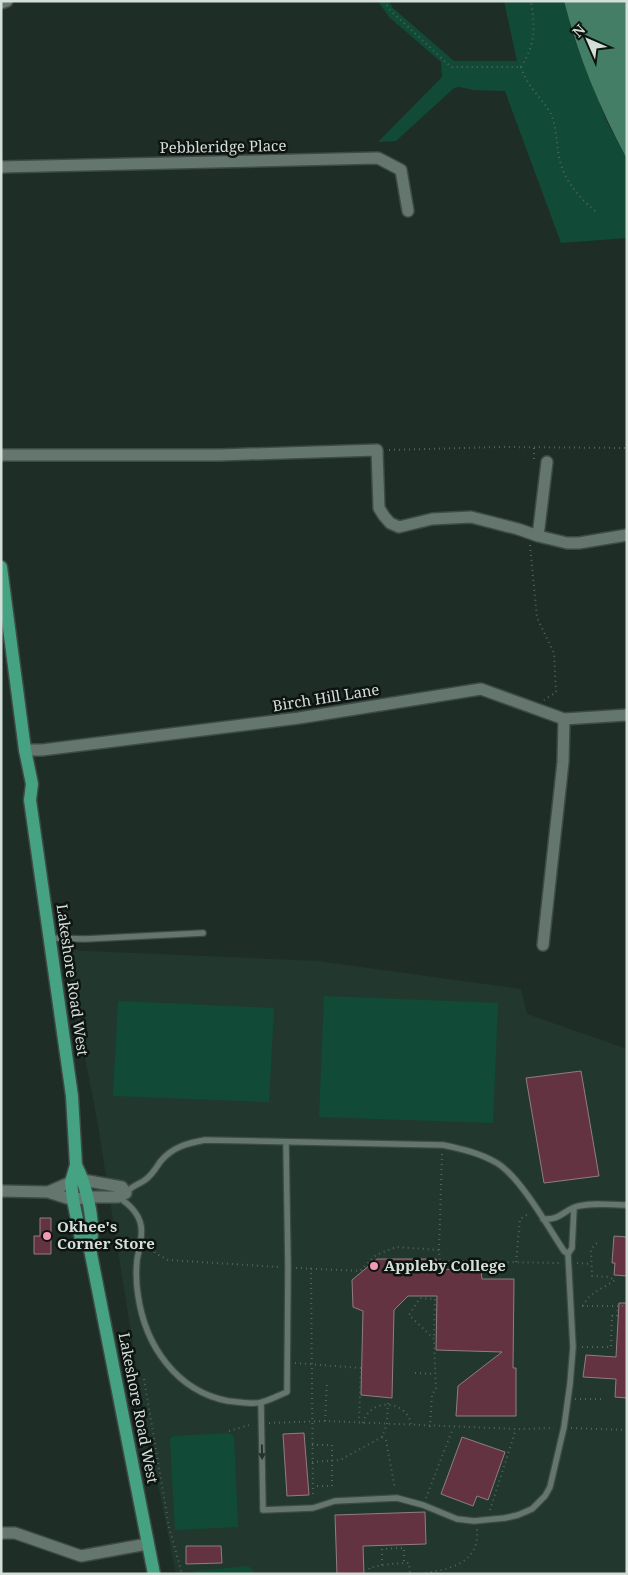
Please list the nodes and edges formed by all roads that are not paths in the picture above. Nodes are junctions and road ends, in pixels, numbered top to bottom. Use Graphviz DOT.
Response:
graph roads {
  1 [pos="7,1"];
  2 [pos="1,3"];
  3 [pos="1,167"];
  4 [pos="408,212"];
  5 [pos="1,455"];
  6 [pos="547,462"];
  7 [pos="534,535"];
  8 [pos="627,535"];
  9 [pos="1,567"];
  10 [pos="3,600"];
  11 [pos="627,714"];
  12 [pos="564,719"];
  13 [pos="25,750"];
  14 [pos="203,933"];
  15 [pos="49,938"];
  16 [pos="543,945"];
  17 [pos="286,1143"];
  18 [pos="77,1181"];
  19 [pos="1,1191"];
  20 [pos="48,1192"];
  21 [pos="122,1195"];
  22 [pos="87,1197"];
  23 [pos="72,1200"];
  24 [pos="627,1205"];
  25 [pos="574,1208"];
  26 [pos="543,1219"];
  27 [pos="90,1249"];
  28 [pos="568,1254"];
  29 [pos="261,1403"];
  30 [pos="1,1533"];
  31 [pos="147,1544"];
  32 [pos="154,1574"];
  1 -- 2 [label="street"];
  3 -- 4 [label="street, Pebbleridge Place"];
  5 -- 7 [label="street"];
  6 -- 7 [label="street"];
  7 -- 8 [label="street"];
  9 -- 10 [label="main road, Lakeshore Road West"];
  10 -- 13 [label="main road, Lakeshore Road West"];
  11 -- 12 [label="street, Birch Hill Lane"];
  12 -- 13 [label="street, Birch Hill Lane"];
  12 -- 16 [label="street"];
  13 -- 15 [label="main road, Lakeshore Road West"];
  14 -- 15 [label="lane"];
  15 -- 18 [label="main road, Lakeshore Road West"];
  17 -- 21 [label="lane"];
  17 -- 26 [label="lane"];
  17 -- 29 [label="lane"];
  18 -- 20 [label="street"];
  18 -- 21 [label="street"];
  18 -- 22 [label="main road, Lakeshore Road West"];
  18 -- 23 [label="main road, Lakeshore Road West"];
  19 -- 20 [label="street"];
  20 -- 23 [label="street"];
  21 -- 22 [label="street"];
  21 -- 29 [label="lane"];
  22 -- 23 [label="street"];
  22 -- 27 [label="main road, Lakeshore Road West"];
  23 -- 27 [label="main road, Lakeshore Road West"];
  24 -- 25 [label="lane"];
  25 -- 26 [label="lane"];
  25 -- 28 [label="lane"];
  26 -- 28 [label="lane"];
  27 -- 31 [label="main road, Lakeshore Road West"];
  29 -- 28 [label="lane, one-way"];
  30 -- 31 [label="street"];
  31 -- 32 [label="main road, Lakeshore Road West"];
}
